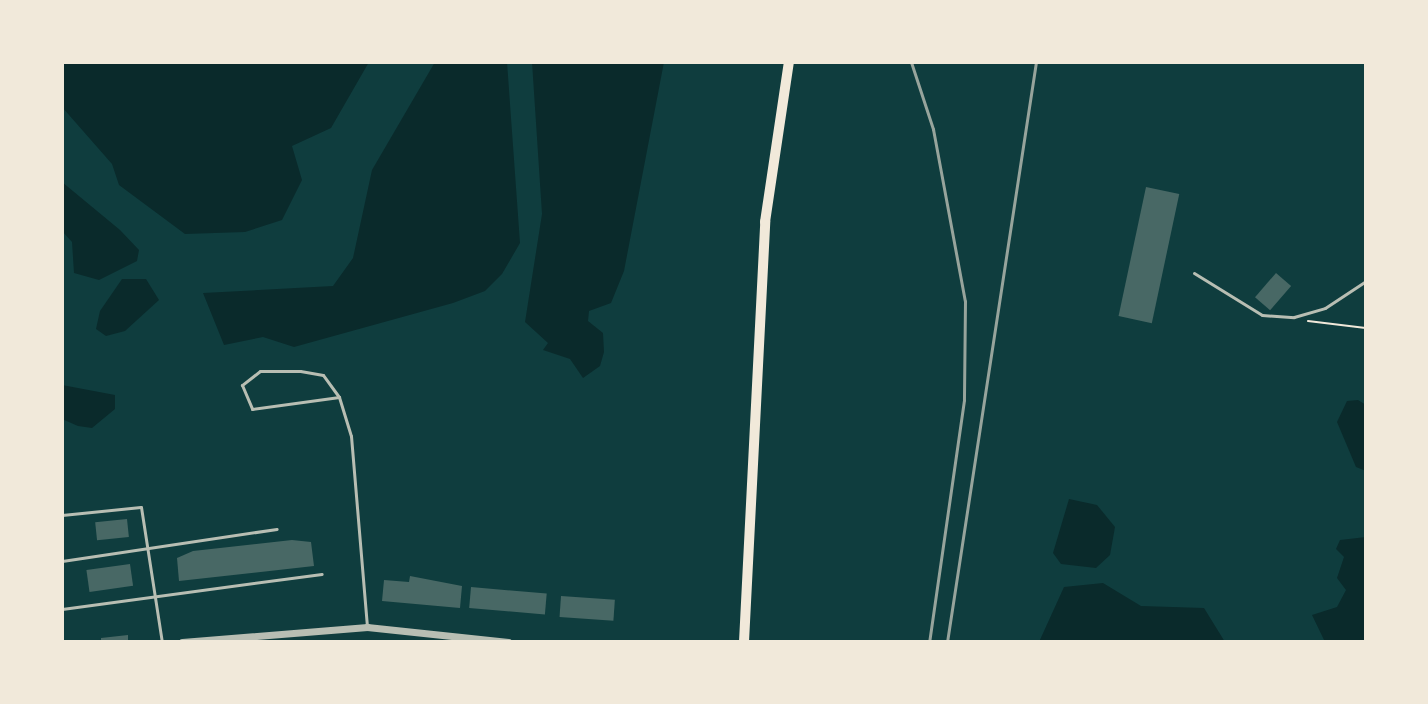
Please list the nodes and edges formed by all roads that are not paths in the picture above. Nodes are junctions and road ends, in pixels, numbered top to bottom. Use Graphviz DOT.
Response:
graph roads {
  1 [pos="789,62"];
  2 [pos="1194,273"];
  3 [pos="1366,281"];
  4 [pos="339,397"];
  5 [pos="62,515"];
  6 [pos="277,529"];
  7 [pos="149,548"];
  8 [pos="62,561"];
  9 [pos="322,574"];
  10 [pos="158,596"];
  11 [pos="62,610"];
  12 [pos="367,627"];
  13 [pos="268,633"];
  14 [pos="476,639"];
  15 [pos="162,642"];
  16 [pos="182,642"];
  17 [pos="267,642"];
  18 [pos="508,642"];
  19 [pos="744,642"];
  1 -- 19 [label="highway"];
  2 -- 3 [label="lane"];
  4 -- 4 [label="lane"];
  4 -- 12 [label="lane"];
  5 -- 7 [label="lane"];
  6 -- 7 [label="lane"];
  7 -- 8 [label="lane"];
  7 -- 10 [label="lane"];
  9 -- 10 [label="lane"];
  10 -- 11 [label="lane"];
  10 -- 15 [label="lane"];
  12 -- 13 [label="street"];
  12 -- 14 [label="street"];
  13 -- 16 [label="street"];
  13 -- 17 [label="lane"];
  14 -- 18 [label="street"];
}
